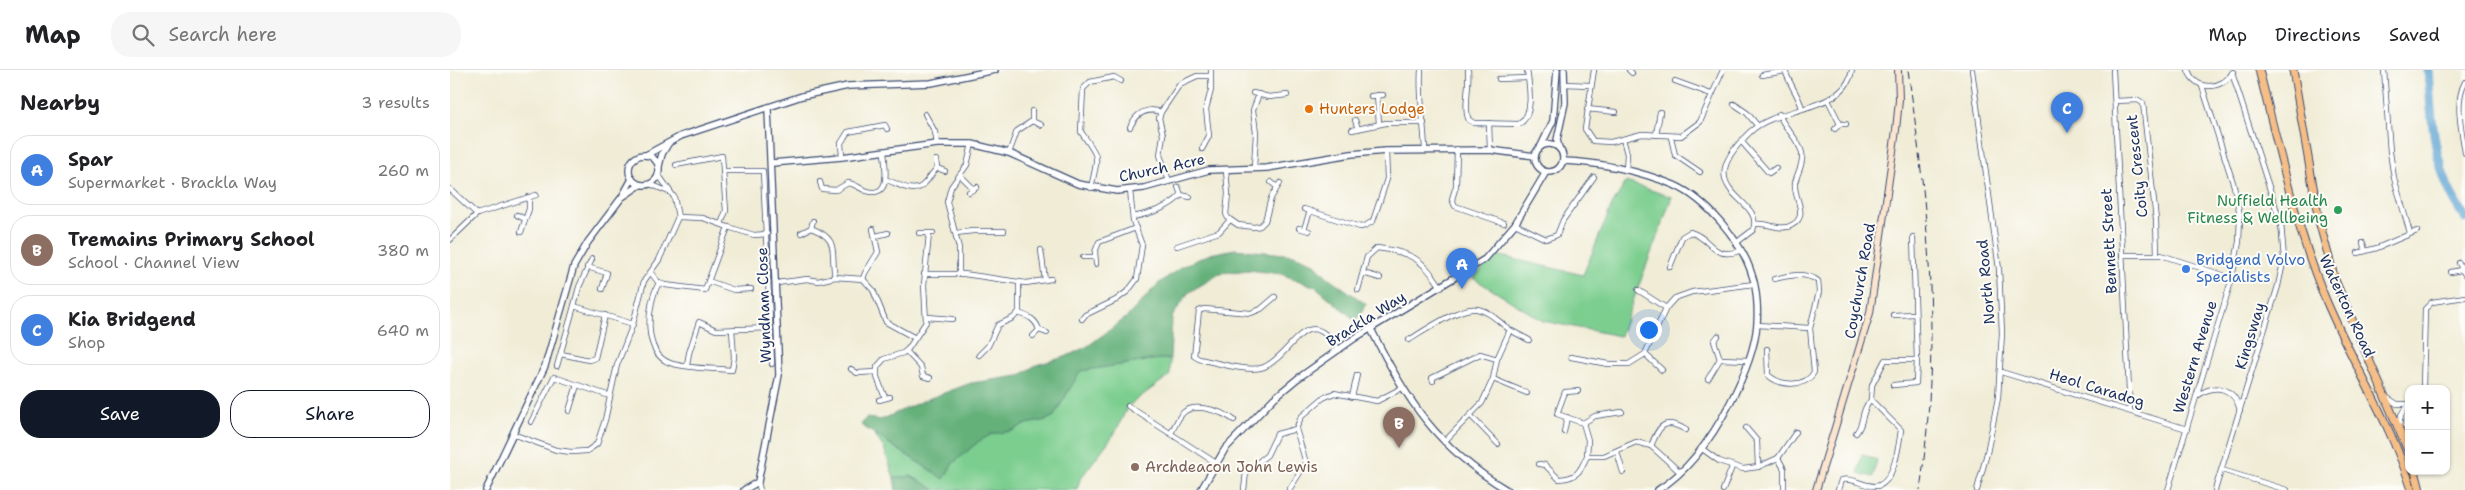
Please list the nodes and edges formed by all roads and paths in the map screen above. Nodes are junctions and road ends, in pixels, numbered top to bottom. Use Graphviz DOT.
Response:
graph roads {
  1 [pos="995,70"];
  2 [pos="1115,70"];
  3 [pos="1210,70"];
  4 [pos="1421,70"];
  5 [pos="1468,70"];
  6 [pos="1527,70"];
  7 [pos="1557,70"];
  8 [pos="1564,70"];
  9 [pos="1594,70"];
  10 [pos="1722,70"];
  11 [pos="1785,70"];
  12 [pos="1852,70"];
  13 [pos="1898,70"];
  14 [pos="1972,70"];
  15 [pos="2113,70"];
  16 [pos="2188,70"];
  17 [pos="2259,70"];
  18 [pos="2293,70"];
  19 [pos="2384,70"];
  20 [pos="2233,71"];
  21 [pos="1210,76"];
  22 [pos="1114,77"];
  23 [pos="1528,78"];
  24 [pos="1499,79"];
  25 [pos="1120,81"];
  26 [pos="1675,81"];
  27 [pos="1769,82"];
  28 [pos="2465,82"];
  29 [pos="1564,84"];
  30 [pos="1590,85"];
  31 [pos="2202,86"];
  32 [pos="1253,92"];
  33 [pos="1259,94"];
  34 [pos="1711,94"];
  35 [pos="1287,95"];
  36 [pos="1383,95"];
  37 [pos="1828,100"];
  38 [pos="2115,101"];
  39 [pos="1734,104"];
  40 [pos="1740,108"];
  41 [pos="1802,108"];
  42 [pos="768,109"];
  43 [pos="1587,109"];
  44 [pos="1032,111"];
  45 [pos="1160,112"];
  46 [pos="1616,112"];
  47 [pos="1660,112"];
  48 [pos="1736,113"];
  49 [pos="1129,114"];
  50 [pos="1779,114"];
  51 [pos="935,116"];
  52 [pos="1135,118"];
  53 [pos="882,119"];
  54 [pos="1356,120"];
  55 [pos="1032,121"];
  56 [pos="1424,123"];
  57 [pos="1489,123"];
  58 [pos="1041,124"];
  59 [pos="1379,124"];
  60 [pos="1840,124"];
  61 [pos="1846,124"];
  62 [pos="1757,125"];
  63 [pos="1130,127"];
  64 [pos="1835,129"];
  65 [pos="1656,135"];
  66 [pos="1209,136"];
  67 [pos="1671,137"];
  68 [pos="1216,138"];
  69 [pos="1623,139"];
  70 [pos="1740,141"];
  71 [pos="670,142"];
  72 [pos="937,144"];
  73 [pos="972,144"];
  74 [pos="1541,146"];
  75 [pos="1559,148"];
  76 [pos="1457,149"];
  77 [pos="1202,150"];
  78 [pos="1425,150"];
  79 [pos="1490,150"];
  80 [pos="1386,151"];
  81 [pos="884,152"];
  82 [pos="1009,152"];
  83 [pos="2465,153"];
  84 [pos="646,155"];
  85 [pos="1536,156"];
  86 [pos="842,157"];
  87 [pos="936,160"];
  88 [pos="1563,160"];
  89 [pos="772,163"];
  90 [pos="676,165"];
  91 [pos="658,166"];
  92 [pos="937,168"];
  93 [pos="1254,168"];
  94 [pos="1776,168"];
  95 [pos="1226,170"];
  96 [pos="946,171"];
  97 [pos="1626,171"];
  98 [pos="723,172"];
  99 [pos="1546,172"];
  100 [pos="1700,172"];
  101 [pos="658,174"];
  102 [pos="960,175"];
  103 [pos="1594,177"];
  104 [pos="632,179"];
  105 [pos="887,180"];
  106 [pos="1168,181"];
  107 [pos="820,182"];
  108 [pos="1271,182"];
  109 [pos="650,184"];
  110 [pos="640,185"];
  111 [pos="1178,187"];
  112 [pos="1091,188"];
  113 [pos="450,189"];
  114 [pos="822,189"];
  115 [pos="1130,190"];
  116 [pos="669,192"];
  117 [pos="969,192"];
  118 [pos="536,195"];
  119 [pos="819,195"];
  120 [pos="1181,195"];
  121 [pos="529,197"];
  122 [pos="622,197"];
  123 [pos="1190,197"];
  124 [pos="477,214"];
  125 [pos="517,215"];
  126 [pos="678,217"];
  127 [pos="1133,217"];
  128 [pos="525,219"];
  129 [pos="1230,220"];
  130 [pos="813,222"];
  131 [pos="721,224"];
  132 [pos="999,224"];
  133 [pos="1515,224"];
  134 [pos="1755,224"];
  135 [pos="728,227"];
  136 [pos="811,228"];
  137 [pos="1136,228"];
  138 [pos="873,229"];
  139 [pos="1497,229"];
  140 [pos="1310,231"];
  141 [pos="2417,231"];
  142 [pos="521,232"];
  143 [pos="801,233"];
  144 [pos="888,233"];
  145 [pos="919,233"];
  146 [pos="2410,233"];
  147 [pos="767,234"];
  148 [pos="956,234"];
  149 [pos="876,236"];
  150 [pos="1913,237"];
  151 [pos="450,240"];
  152 [pos="1736,243"];
  153 [pos="1183,244"];
  154 [pos="2363,244"];
  155 [pos="1177,246"];
  156 [pos="1041,250"];
  157 [pos="1186,251"];
  158 [pos="1740,251"];
  159 [pos="2365,251"];
  160 [pos="2358,253"];
  161 [pos="1049,254"];
  162 [pos="2122,255"];
  163 [pos="2157,255"];
  164 [pos="1042,256"];
  165 [pos="1083,257"];
  166 [pos="1094,257"];
  167 [pos="592,260"];
  168 [pos="2459,263"];
  169 [pos="1096,264"];
  170 [pos="587,267"];
  171 [pos="1670,267"];
  172 [pos="2461,270"];
  173 [pos="2451,272"];
  174 [pos="651,273"];
  175 [pos="1363,273"];
  176 [pos="924,274"];
  177 [pos="958,274"];
  178 [pos="2465,275"];
  179 [pos="835,277"];
  180 [pos="1380,278"];
  181 [pos="1774,278"];
  182 [pos="2232,278"];
  183 [pos="863,279"];
  184 [pos="1051,279"];
  185 [pos="1045,280"];
  186 [pos="708,281"];
  187 [pos="659,283"];
  188 [pos="777,283"];
  189 [pos="1019,283"];
  190 [pos="1754,284"];
  191 [pos="1441,287"];
  192 [pos="602,289"];
  193 [pos="751,289"];
  194 [pos="1358,290"];
  195 [pos="1638,290"];
  196 [pos="1275,296"];
  197 [pos="2465,296"];
  198 [pos="574,306"];
  199 [pos="1666,308"];
  200 [pos="1018,313"];
  201 [pos="1915,314"];
  202 [pos="605,315"];
  203 [pos="1893,315"];
  204 [pos="927,317"];
  205 [pos="1082,319"];
  206 [pos="633,324"];
  207 [pos="948,325"];
  208 [pos="1757,325"];
  209 [pos="771,328"];
  210 [pos="1810,328"];
  211 [pos="1370,329"];
  212 [pos="732,330"];
  213 [pos="1039,330"];
  214 [pos="1510,330"];
  215 [pos="1047,333"];
  216 [pos="1033,336"];
  217 [pos="1718,336"];
  218 [pos="915,338"];
  219 [pos="1409,340"];
  220 [pos="1529,340"];
  221 [pos="1767,349"];
  222 [pos="1339,350"];
  223 [pos="906,351"];
  224 [pos="561,354"];
  225 [pos="1645,354"];
  226 [pos="989,357"];
  227 [pos="1571,357"];
  228 [pos="1720,358"];
  229 [pos="1497,359"];
  230 [pos="1748,360"];
  231 [pos="1917,360"];
  232 [pos="772,364"];
  233 [pos="687,365"];
  234 [pos="557,366"];
  235 [pos="851,369"];
  236 [pos="1662,370"];
  237 [pos="876,372"];
  238 [pos="2001,372"];
  239 [pos="1357,375"];
  240 [pos="923,376"];
  241 [pos="930,378"];
  242 [pos="1493,379"];
  243 [pos="1708,379"];
  244 [pos="1433,381"];
  245 [pos="919,382"];
  246 [pos="577,385"];
  247 [pos="1893,385"];
  248 [pos="2423,385"];
  249 [pos="1402,388"];
  250 [pos="1578,391"];
  251 [pos="1527,393"];
  252 [pos="610,396"];
  253 [pos="890,397"];
  254 [pos="1352,397"];
  255 [pos="2196,397"];
  256 [pos="2386,397"];
  257 [pos="1871,400"];
  258 [pos="2405,404"];
  259 [pos="1128,406"];
  260 [pos="2405,409"];
  261 [pos="2130,410"];
  262 [pos="2240,410"];
  263 [pos="569,411"];
  264 [pos="1622,412"];
  265 [pos="1471,416"];
  266 [pos="1567,417"];
  267 [pos="1234,420"];
  268 [pos="531,422"];
  269 [pos="1583,423"];
  270 [pos="2399,427"];
  271 [pos="1746,428"];
  272 [pos="1296,429"];
  273 [pos="2187,429"];
  274 [pos="1686,430"];
  275 [pos="1564,432"];
  276 [pos="1796,432"];
  277 [pos="1171,433"];
  278 [pos="1856,433"];
  279 [pos="513,434"];
  280 [pos="1444,442"];
  281 [pos="2405,443"];
  282 [pos="1498,444"];
  283 [pos="1651,446"];
  284 [pos="1701,448"];
  285 [pos="1617,452"];
  286 [pos="1587,456"];
  287 [pos="1778,458"];
  288 [pos="1216,463"];
  289 [pos="1539,464"];
  290 [pos="1732,467"];
  291 [pos="1758,467"];
  292 [pos="2222,470"];
  293 [pos="1623,472"];
  294 [pos="1680,472"];
  295 [pos="2416,475"];
  296 [pos="758,482"];
  297 [pos="486,490"];
  298 [pos="744,490"];
  299 [pos="760,490"];
  300 [pos="1201,490"];
  301 [pos="1244,490"];
  302 [pos="1289,490"];
  303 [pos="1507,490"];
  304 [pos="1658,490"];
  305 [pos="1723,490"];
  306 [pos="1784,490"];
  307 [pos="1816,490"];
  308 [pos="1838,490"];
  309 [pos="1977,490"];
  310 [pos="2168,490"];
  311 [pos="2215,490"];
  312 [pos="2287,490"];
  313 [pos="2412,490"];
  314 [pos="2420,490"];
  1 -- 42 [label="street"];
  2 -- 22 [label="street"];
  3 -- 21 [label="street"];
  4 -- 56 [label="street"];
  5 -- 57 [label="street"];
  6 -- 23 [label="street"];
  7 -- 74 [label="street"];
  8 -- 29 [label="street"];
  9 -- 30 [label="street"];
  10 -- 34 [label="street"];
  11 -- 27 [label="street"];
  11 -- 41 [label="street"];
  12 -- 37 [label="street"];
  13 -- 307 [label="main road, Coychurch Road"];
  14 -- 238 [label="street, North Road"];
  15 -- 38 [label="street, Bennett Street"];
  16 -- 31 [label="street"];
  17 -- 313 [label="main road, Waterton Road"];
  18 -- 256 [label="main road, Waterton Road"];
  19 -- 146 [label="street"];
  20 -- 31 [label="street"];
  20 -- 262 [label="street, Kingsway"];
  21 -- 45 [label="street"];
  21 -- 66 [label="street"];
  22 -- 25 [label="street"];
  22 -- 112 [label="street"];
  23 -- 24 [label="street"];
  23 -- 57 [label="street"];
  26 -- 34 [label="street"];
  28 -- 83 [label="street"];
  29 -- 30 [label="street"];
  29 -- 75 [label="street"];
  30 -- 43 [label="street"];
  31 -- 182 [label="street, Western Avenue"];
  32 -- 33 [label="street"];
  33 -- 35 [label="street"];
  33 -- 93 [label="street"];
  34 -- 67 [label="street"];
  36 -- 59 [label="street"];
  37 -- 41 [label="street"];
  37 -- 60 [label="street"];
  38 -- 162 [label="street, Bennett Street"];
  38 -- 163 [label="street, Coity Crescent"];
  39 -- 40 [label="street"];
  40 -- 48 [label="street"];
  40 -- 62 [label="street"];
  41 -- 50 [label="street"];
  42 -- 71 [label="street"];
  42 -- 89 [label="street, Wyndham Close"];
  43 -- 46 [label="street"];
  43 -- 69 [label="street"];
  44 -- 55 [label="street"];
  45 -- 52 [label="street"];
  45 -- 106 [label="street"];
  47 -- 65 [label="street"];
  49 -- 52 [label="street"];
  50 -- 62 [label="street"];
  50 -- 134 [label="street"];
  51 -- 72 [label="street"];
  52 -- 63 [label="street"];
  53 -- 86 [label="street"];
  54 -- 59 [label="street"];
  55 -- 58 [label="street"];
  55 -- 82 [label="street"];
  56 -- 59 [label="street"];
  56 -- 78 [label="street"];
  57 -- 79 [label="street"];
  60 -- 61 [label="street"];
  60 -- 64 [label="street"];
  62 -- 70 [label="street"];
  65 -- 67 [label="street"];
  65 -- 69 [label="street"];
  66 -- 68 [label="street"];
  66 -- 77 [label="street"];
  67 -- 100 [label="street"];
  69 -- 97 [label="street"];
  70 -- 94 [label="street"];
  70 -- 134 [label="street"];
  71 -- 84 [label="street"];
  71 -- 91 [label="street"];
  72 -- 73 [label="street, Church Acre"];
  72 -- 81 [label="street, Church Acre"];
  73 -- 82 [label="street, Church Acre"];
  73 -- 102 [label="street"];
  74 -- 75 [label="street"];
  74 -- 85 [label="street"];
  75 -- 88 [label="street"];
  76 -- 78 [label="street, Church Acre"];
  76 -- 79 [label="street, Church Acre"];
  76 -- 139 [label="street"];
  78 -- 80 [label="street, Church Acre"];
  79 -- 85 [label="street, Church Acre"];
  80 -- 93 [label="street, Church Acre"];
  80 -- 140 [label="street"];
  81 -- 86 [label="street, Church Acre"];
  81 -- 105 [label="street"];
  82 -- 112 [label="street, Church Acre"];
  84 -- 91 [label="street"];
  84 -- 104 [label="street"];
  85 -- 99 [label="street"];
  86 -- 89 [label="street, Church Acre"];
  87 -- 92 [label="street"];
  88 -- 97 [label="street"];
  88 -- 99 [label="street"];
  89 -- 188 [label="street, Wyndham Close"];
  90 -- 98 [label="street"];
  91 -- 101 [label="street"];
  92 -- 96 [label="street"];
  92 -- 105 [label="street"];
  93 -- 95 [label="street, Church Acre"];
  95 -- 106 [label="street, Church Acre"];
  95 -- 129 [label="street"];
  97 -- 152 [label="street"];
  98 -- 131 [label="street"];
  98 -- 147 [label="street"];
  99 -- 133 [label="street, Brackla Way"];
  101 -- 109 [label="street"];
  101 -- 116 [label="street"];
  102 -- 117 [label="street"];
  102 -- 148 [label="street"];
  103 -- 133 [label="street"];
  104 -- 110 [label="street"];
  104 -- 122 [label="street"];
  105 -- 114 [label="street"];
  106 -- 115 [label="street, Church Acre"];
  107 -- 114 [label="street"];
  108 -- 129 [label="street"];
  109 -- 110 [label="street"];
  109 -- 116 [label="street"];
  110 -- 122 [label="street"];
  111 -- 120 [label="street"];
  112 -- 115 [label="street, Church Acre"];
  113 -- 124 [label="street"];
  114 -- 119 [label="street"];
  115 -- 127 [label="street"];
  116 -- 126 [label="street"];
  118 -- 121 [label="street"];
  120 -- 123 [label="street"];
  120 -- 127 [label="street"];
  121 -- 124 [label="street"];
  121 -- 128 [label="street"];
  122 -- 279 [label="street"];
  124 -- 151 [label="street"];
  125 -- 128 [label="street"];
  126 -- 131 [label="street"];
  126 -- 174 [label="street"];
  127 -- 137 [label="street"];
  128 -- 142 [label="street"];
  129 -- 153 [label="street"];
  130 -- 136 [label="street"];
  131 -- 135 [label="street"];
  132 -- 148 [label="street"];
  133 -- 191 [label="street, Brackla Way"];
  134 -- 152 [label="street"];
  135 -- 147 [label="street"];
  135 -- 186 [label="street"];
  136 -- 143 [label="street"];
  136 -- 179 [label="street"];
  137 -- 166 [label="street"];
  137 -- 205 [label="street"];
  138 -- 149 [label="street"];
  141 -- 146 [label="street"];
  144 -- 149 [label="street"];
  145 -- 176 [label="street"];
  146 -- 159 [label="street"];
  147 -- 209 [label="street"];
  148 -- 177 [label="street"];
  149 -- 183 [label="street"];
  150 -- 201 [label="street"];
  152 -- 158 [label="street"];
  153 -- 155 [label="street"];
  153 -- 157 [label="street"];
  154 -- 159 [label="street"];
  156 -- 164 [label="street"];
  158 -- 171 [label="street"];
  158 -- 190 [label="street"];
  159 -- 160 [label="street"];
  161 -- 164 [label="street"];
  162 -- 163 [label="street"];
  162 -- 261 [label="street, Bennett Street"];
  163 -- 182 [label="street"];
  164 -- 185 [label="street"];
  165 -- 166 [label="street"];
  166 -- 169 [label="street"];
  167 -- 170 [label="street"];
  168 -- 172 [label="street"];
  170 -- 192 [label="street"];
  170 -- 198 [label="street"];
  172 -- 173 [label="street"];
  172 -- 178 [label="street"];
  174 -- 187 [label="street"];
  174 -- 206 [label="street"];
  175 -- 180 [label="street"];
  175 -- 191 [label="street"];
  175 -- 194 [label="street"];
  176 -- 177 [label="street"];
  176 -- 204 [label="street"];
  177 -- 189 [label="street"];
  179 -- 183 [label="street"];
  179 -- 188 [label="street"];
  181 -- 210 [label="street"];
  182 -- 255 [label="street, Western Avenue"];
  183 -- 218 [label="street"];
  184 -- 185 [label="street"];
  185 -- 189 [label="street"];
  186 -- 187 [label="street"];
  186 -- 193 [label="street"];
  187 -- 233 [label="street"];
  188 -- 296 [label="street, Wyndham Close"];
  189 -- 200 [label="street"];
  190 -- 199 [label="street"];
  190 -- 208 [label="street"];
  191 -- 211 [label="street, Brackla Way"];
  195 -- 199 [label="street"];
  196 -- 222 [label="street"];
  197 -- 248 [label="street"];
  198 -- 202 [label="street"];
  198 -- 224 [label="street"];
  199 -- 225 [label="street"];
  200 -- 213 [label="street"];
  200 -- 226 [label="street"];
  201 -- 203 [label="street"];
  201 -- 231 [label="street"];
  202 -- 206 [label="street"];
  202 -- 224 [label="street"];
  204 -- 207 [label="street"];
  204 -- 218 [label="street"];
  206 -- 252 [label="street"];
  208 -- 210 [label="street"];
  208 -- 230 [label="street"];
  209 -- 212 [label="street"];
  209 -- 232 [label="street"];
  210 -- 221 [label="street"];
  211 -- 222 [label="street, Brackla Way"];
  211 -- 249 [label="street"];
  212 -- 233 [label="street"];
  212 -- 233 [label="street"];
  213 -- 215 [label="street"];
  213 -- 216 [label="street"];
  214 -- 219 [label="street"];
  214 -- 220 [label="street"];
  214 -- 229 [label="street"];
  217 -- 228 [label="street"];
  218 -- 223 [label="street"];
  222 -- 288 [label="street, Brackla Way"];
  223 -- 237 [label="street"];
  223 -- 240 [label="street"];
  224 -- 234 [label="street"];
  225 -- 227 [label="street"];
  225 -- 236 [label="street"];
  228 -- 230 [label="street"];
  228 -- 243 [label="street"];
  229 -- 242 [label="street"];
  229 -- 244 [label="street"];
  230 -- 284 [label="street"];
  231 -- 247 [label="street"];
  231 -- 257 [label="street"];
  235 -- 237 [label="street"];
  237 -- 253 [label="street"];
  238 -- 261 [label="street, Heol Caradog"];
  238 -- 309 [label="street, North Road"];
  239 -- 254 [label="street"];
  240 -- 241 [label="street"];
  240 -- 245 [label="street"];
  242 -- 251 [label="street"];
  242 -- 265 [label="street"];
  246 -- 252 [label="street"];
  246 -- 263 [label="street"];
  246 -- 268 [label="street"];
  249 -- 254 [label="street"];
  249 -- 280 [label="street"];
  250 -- 266 [label="street"];
  252 -- 279 [label="street"];
  254 -- 272 [label="street"];
  255 -- 262 [label="street"];
  255 -- 273 [label="street, Western Avenue"];
  256 -- 258 [label="street"];
  256 -- 270 [label="main road, Waterton Road"];
  257 -- 278 [label="street"];
  257 -- 308 [label="street"];
  259 -- 277 [label="street"];
  260 -- 270 [label="street"];
  261 -- 273 [label="street, Heol Caradog"];
  262 -- 292 [label="street, Kingsway"];
  264 -- 269 [label="street"];
  265 -- 280 [label="street"];
  265 -- 282 [label="street"];
  266 -- 269 [label="street"];
  266 -- 275 [label="street"];
  267 -- 277 [label="street"];
  269 -- 286 [label="street"];
  270 -- 281 [label="main road, Waterton Road"];
  271 -- 291 [label="street"];
  272 -- 301 [label="street"];
  272 -- 302 [label="street"];
  273 -- 310 [label="street, Western Avenue"];
  274 -- 283 [label="street"];
  276 -- 287 [label="street"];
  277 -- 288 [label="street"];
  279 -- 297 [label="street"];
  280 -- 303 [label="street"];
  283 -- 285 [label="street"];
  283 -- 294 [label="street"];
  284 -- 290 [label="street"];
  284 -- 294 [label="street"];
  285 -- 286 [label="street"];
  285 -- 293 [label="street"];
  286 -- 289 [label="street"];
  287 -- 291 [label="street"];
  287 -- 306 [label="street"];
  288 -- 300 [label="street, Brackla Way"];
  290 -- 291 [label="street"];
  290 -- 305 [label="street"];
  292 -- 311 [label="street, Kingsway"];
  292 -- 312 [label="street"];
  294 -- 304 [label="street"];
  295 -- 314 [label="main road"];
  296 -- 298 [label="street"];
  296 -- 299 [label="street"];
}
